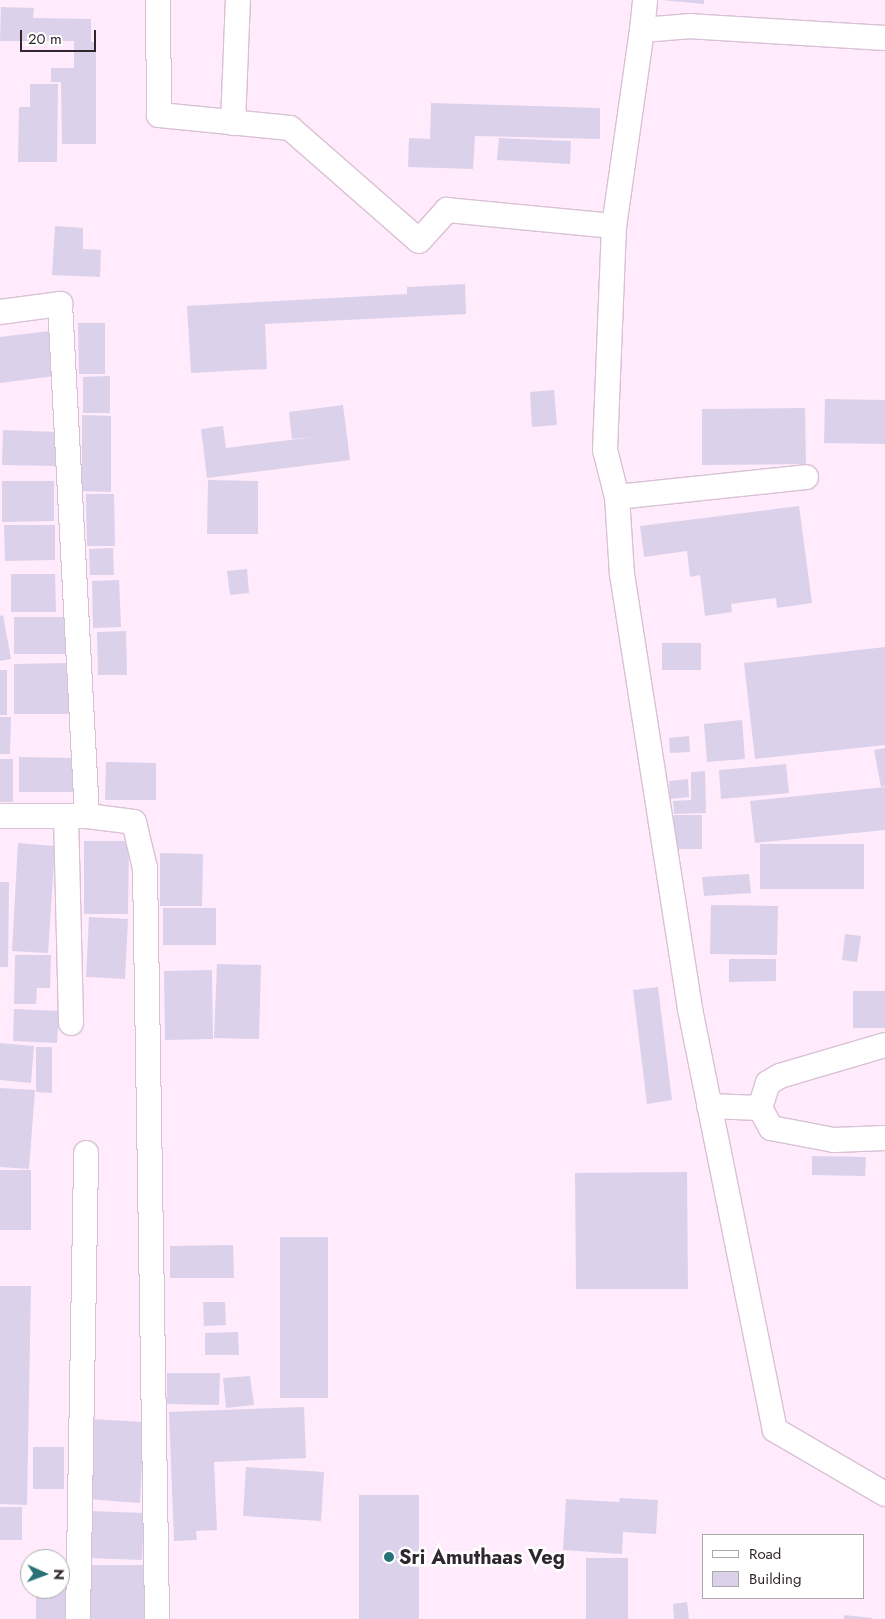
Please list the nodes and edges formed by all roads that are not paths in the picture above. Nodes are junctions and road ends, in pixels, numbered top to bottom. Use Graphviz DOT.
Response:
graph roads {
  1 [pos="158,0"];
  2 [pos="238,0"];
  3 [pos="645,0"];
  4 [pos="642,30"];
  5 [pos="885,38"];
  6 [pos="233,123"];
  7 [pos="614,226"];
  8 [pos="0,312"];
  9 [pos="806,477"];
  10 [pos="617,497"];
  11 [pos="0,816"];
  12 [pos="77,816"];
  13 [pos="71,1023"];
  14 [pos="885,1045"];
  15 [pos="709,1106"];
  16 [pos="760,1108"];
  17 [pos="885,1138"];
  18 [pos="86,1153"];
  19 [pos="885,1494"];
  20 [pos="78,1619"];
  21 [pos="157,1619"];
  1 -- 6 [label="street"];
  2 -- 6 [label="street"];
  3 -- 4 [label="street"];
  4 -- 5 [label="street"];
  4 -- 7 [label="street"];
  6 -- 7 [label="street"];
  7 -- 10 [label="street"];
  8 -- 12 [label="street"];
  9 -- 10 [label="street"];
  10 -- 15 [label="street"];
  11 -- 12 [label="street"];
  12 -- 13 [label="street"];
  12 -- 21 [label="street"];
  14 -- 16 [label="street"];
  15 -- 16 [label="street"];
  15 -- 19 [label="street"];
  16 -- 17 [label="street"];
  18 -- 20 [label="street"];
}
